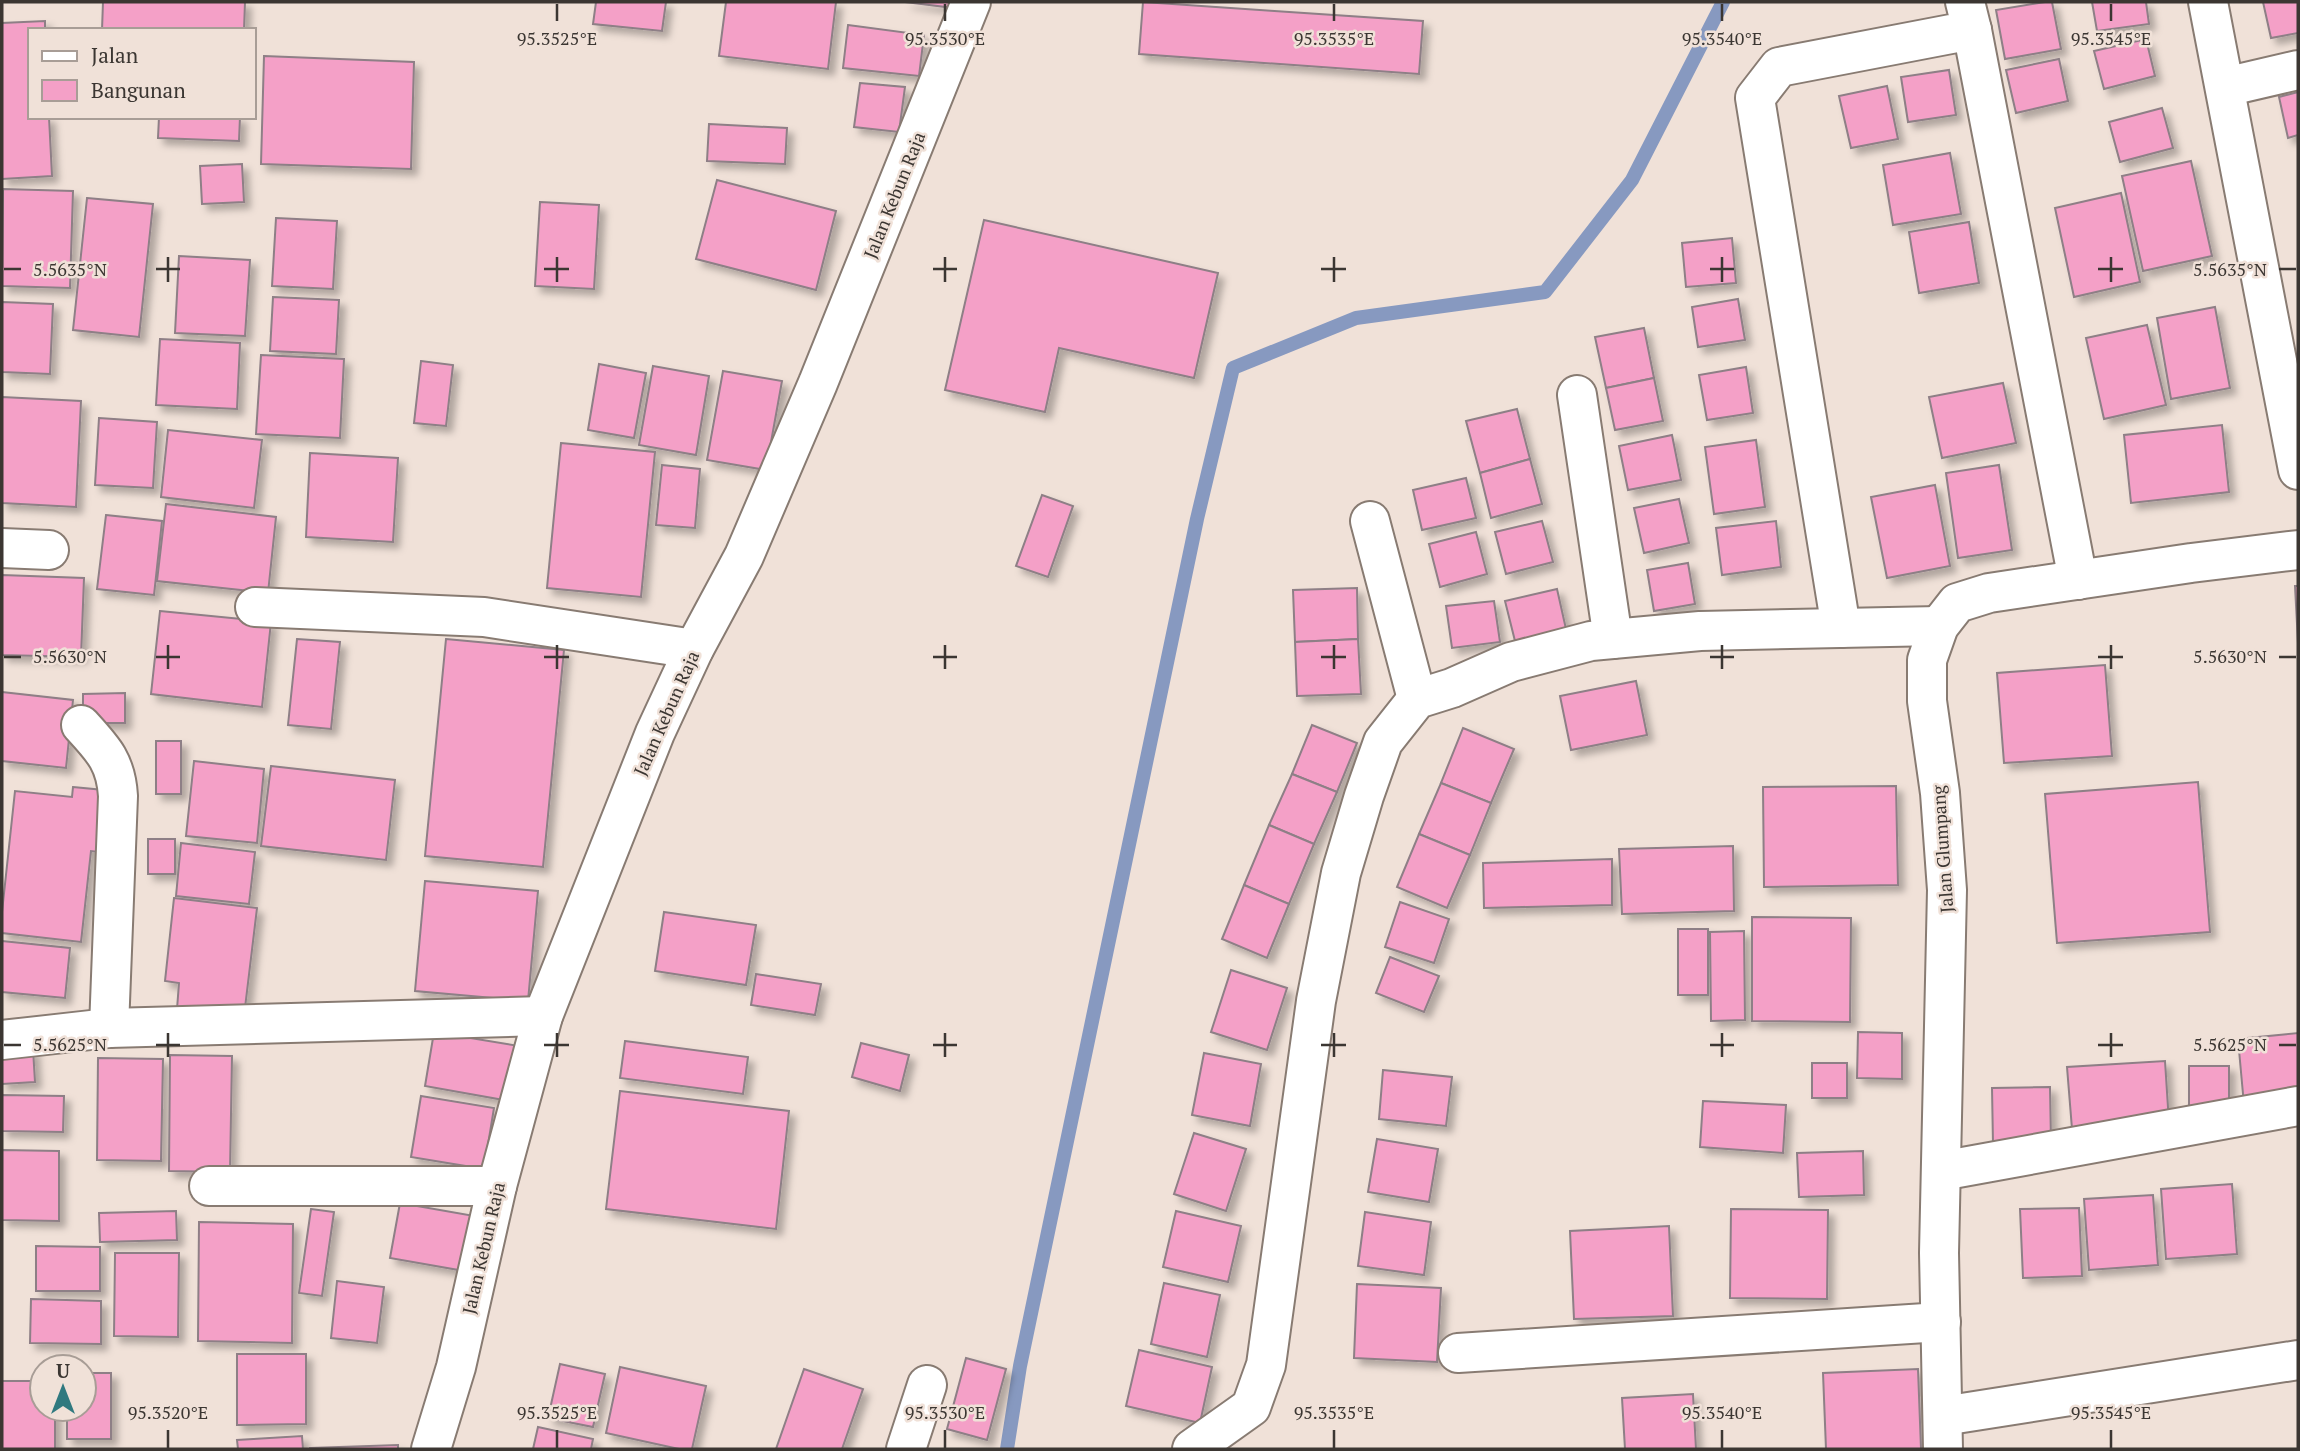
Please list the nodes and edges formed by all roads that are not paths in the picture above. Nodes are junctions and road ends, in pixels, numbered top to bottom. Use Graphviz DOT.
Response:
graph roads {
  1 [pos="971,2"];
  2 [pos="2208,2"];
  3 [pos="1969,16"];
  4 [pos="2298,70"];
  5 [pos="2225,87"];
  6 [pos="1577,395"];
  7 [pos="2298,470"];
  8 [pos="1370,522"];
  9 [pos="2,548"];
  10 [pos="49,550"];
  11 [pos="2298,550"];
  12 [pos="2078,580"];
  13 [pos="255,607"];
  14 [pos="1939,626"];
  15 [pos="1841,628"];
  16 [pos="1613,639"];
  17 [pos="694,649"];
  18 [pos="1417,699"];
  19 [pos="81,725"];
  20 [pos="543,1016"];
  21 [pos="109,1028"];
  22 [pos="2,1040"];
  23 [pos="2298,1107"];
  24 [pos="1941,1171"];
  25 [pos="209,1186"];
  26 [pos="497,1186"];
  27 [pos="1941,1322"];
  28 [pos="1458,1353"];
  29 [pos="2298,1360"];
  30 [pos="927,1385"];
  31 [pos="1943,1432"];
  32 [pos="431,1449"];
  33 [pos="906,1449"];
  34 [pos="1192,1449"];
  1 -- 17 [label="street, Jalan Kebun Raja"];
  2 -- 5 [label="street"];
  3 -- 12 [label="street"];
  3 -- 15 [label="street"];
  4 -- 5 [label="street"];
  5 -- 7 [label="street"];
  6 -- 16 [label="street"];
  8 -- 18 [label="street"];
  9 -- 10 [label="street"];
  11 -- 12 [label="street, Jalan Glumpang"];
  12 -- 14 [label="street, Jalan Glumpang"];
  13 -- 17 [label="street"];
  14 -- 15 [label="street"];
  14 -- 24 [label="street, Jalan Glumpang"];
  15 -- 16 [label="street"];
  16 -- 18 [label="street"];
  17 -- 20 [label="street, Jalan Kebun Raja"];
  18 -- 34 [label="street"];
  19 -- 21 [label="street"];
  20 -- 21 [label="street"];
  20 -- 26 [label="street, Jalan Kebun Raja"];
  21 -- 22 [label="street"];
  23 -- 24 [label="street"];
  24 -- 27 [label="street, Jalan Glumpang"];
  25 -- 26 [label="street"];
  26 -- 32 [label="street, Jalan Kebun Raja"];
  27 -- 28 [label="street"];
  27 -- 31 [label="street, Jalan Glumpang"];
  29 -- 31 [label="street"];
  30 -- 33 [label="street"];
}
